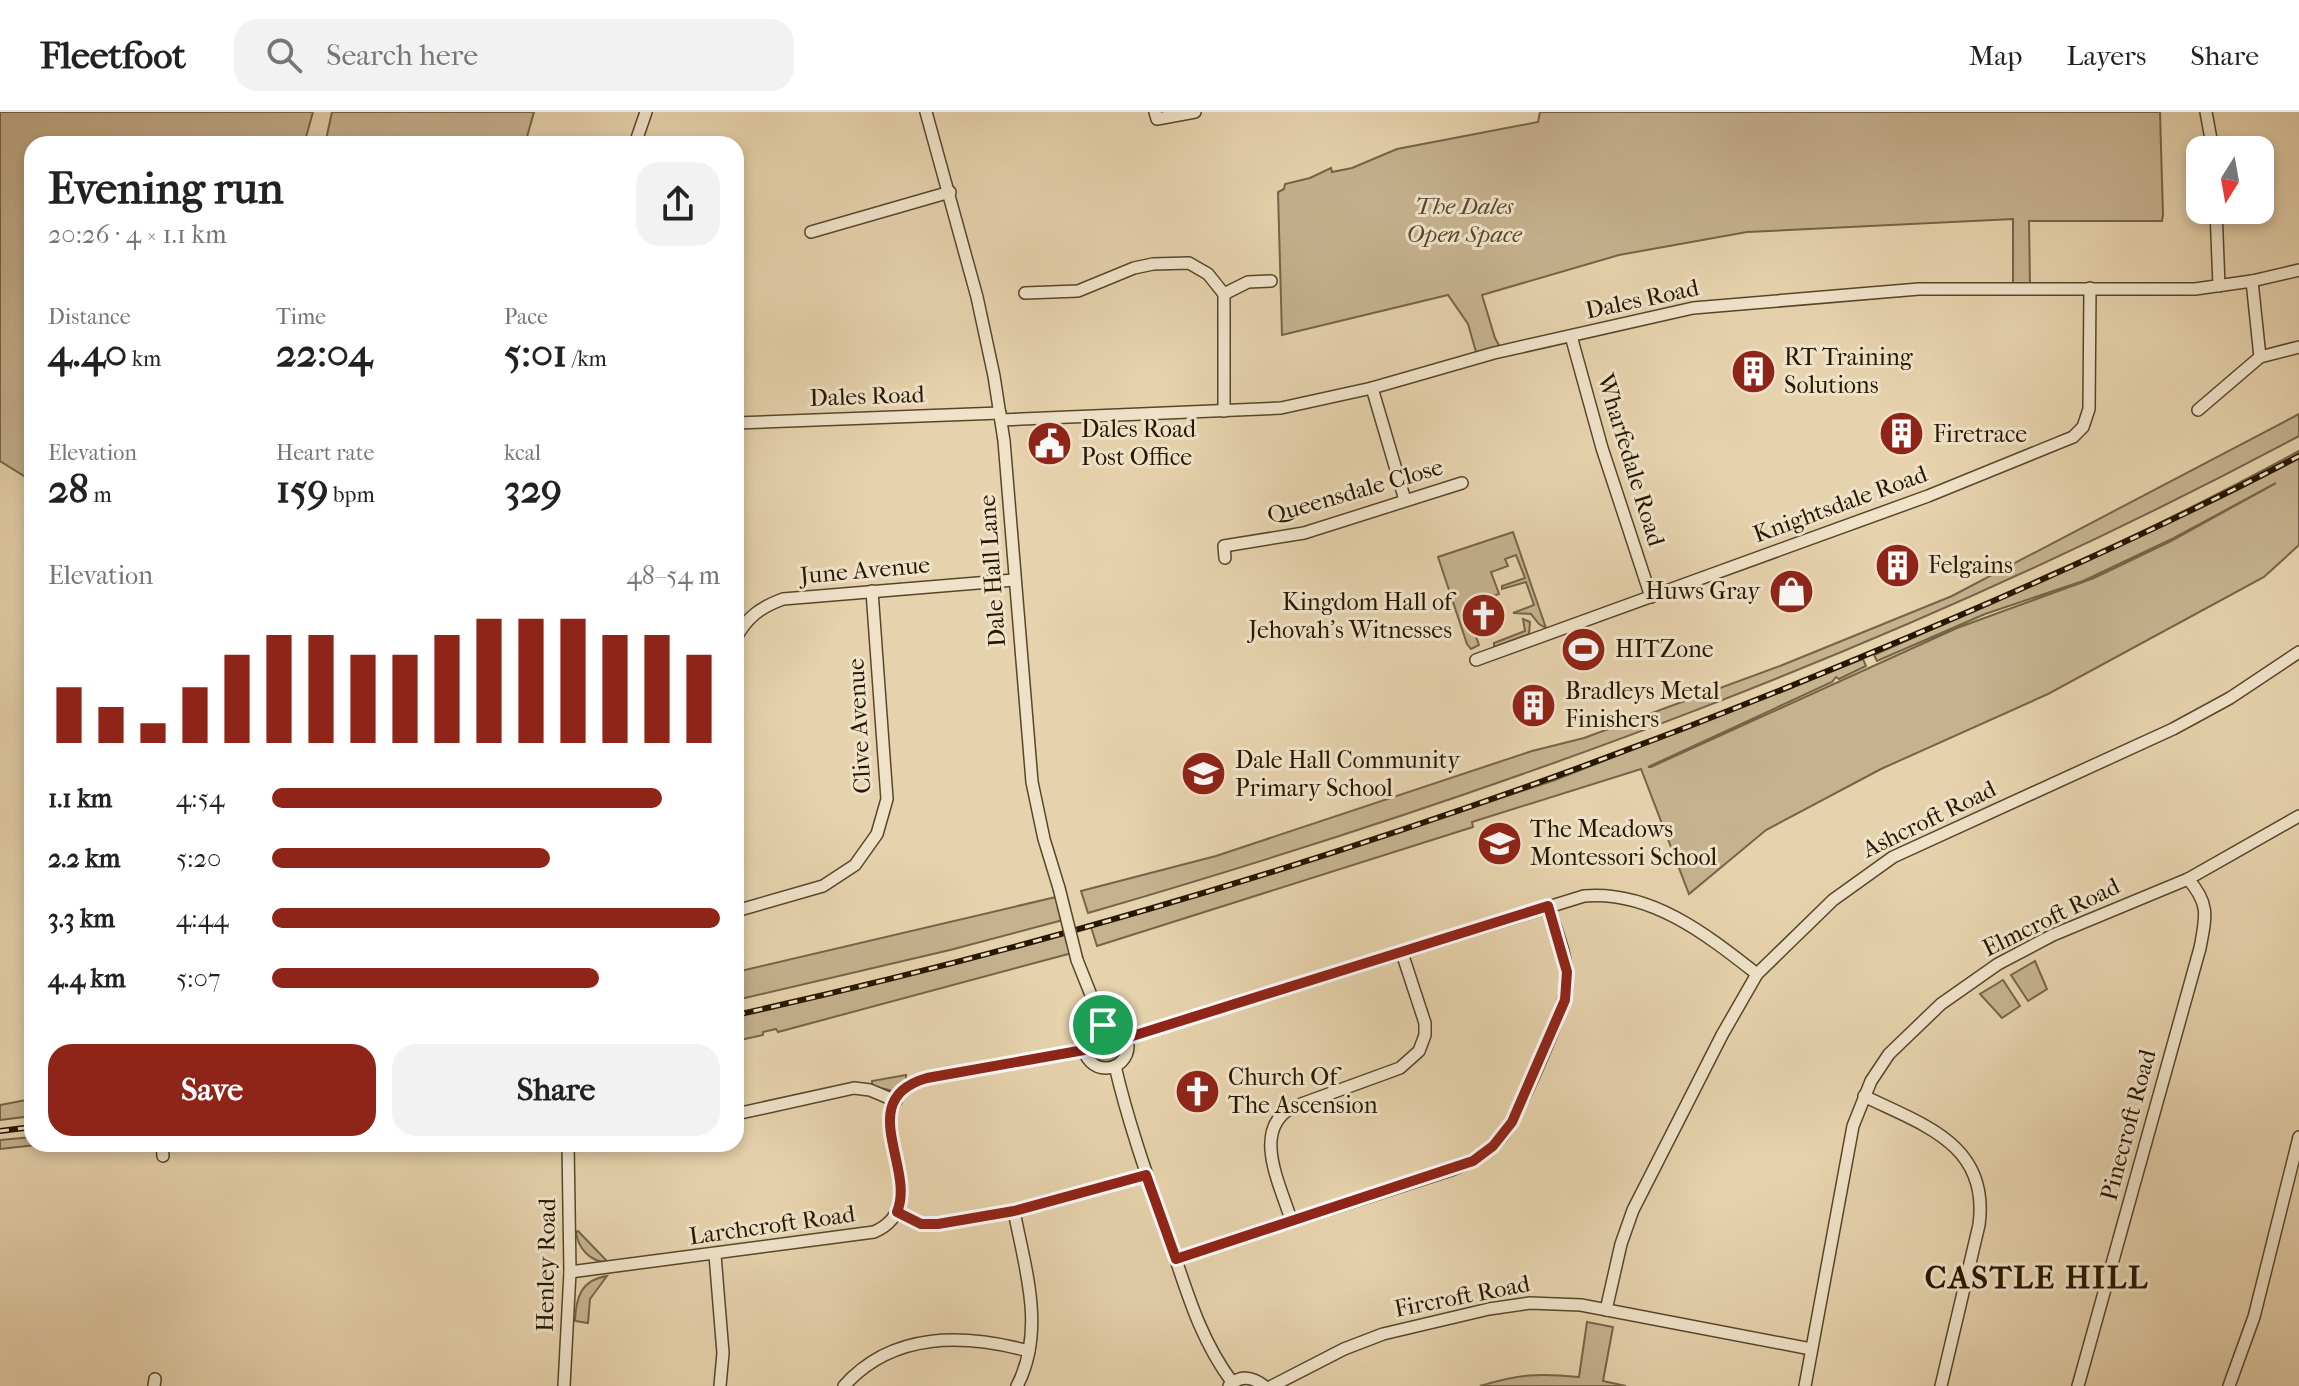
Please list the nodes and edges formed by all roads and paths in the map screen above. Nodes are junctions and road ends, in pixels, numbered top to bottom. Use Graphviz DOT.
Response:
graph roads {
  1 [pos="646,112"];
  2 [pos="926,112"];
  3 [pos="1155,112"];
  4 [pos="1195,112"];
  5 [pos="2206,112"];
  6 [pos="638,136"];
  7 [pos="2210,136"];
  8 [pos="950,192"];
  9 [pos="2217,224"];
  10 [pos="811,232"];
  11 [pos="2299,270"];
  12 [pos="1271,281"];
  13 [pos="2252,281"];
  14 [pos="2219,286"];
  15 [pos="2090,288"];
  16 [pos="1025,293"];
  17 [pos="1224,294"];
  18 [pos="1571,336"];
  19 [pos="2299,347"];
  20 [pos="2260,357"];
  21 [pos="1372,388"];
  22 [pos="2198,410"];
  23 [pos="1224,411"];
  24 [pos="1001,417"];
  25 [pos="744,423"];
  26 [pos="1462,483"];
  27 [pos="1405,500"];
  28 [pos="1225,558"];
  29 [pos="1014,580"];
  30 [pos="872,591"];
  31 [pos="1651,597"];
  32 [pos="744,624"];
  33 [pos="2299,652"];
  34 [pos="1476,660"];
  35 [pos="2299,816"];
  36 [pos="2188,879"];
  37 [pos="1548,906"];
  38 [pos="744,909"];
  39 [pos="1402,953"];
  40 [pos="1757,974"];
  41 [pos="1103,1025"];
  42 [pos="1126,1038"];
  43 [pos="1084,1050"];
  44 [pos="1115,1066"];
  45 [pos="1864,1096"];
  46 [pos="896,1101"];
  47 [pos="744,1112"];
  48 [pos="2299,1137"];
  49 [pos="568,1152"];
  50 [pos="1146,1175"];
  51 [pos="1014,1211"];
  52 [pos="897,1212"];
  53 [pos="1291,1220"];
  54 [pos="715,1255"];
  55 [pos="1176,1259"];
  56 [pos="570,1272"];
  57 [pos="1606,1310"];
  58 [pos="1811,1349"];
  59 [pos="1029,1351"];
  60 [pos="1230,1384"];
  61 [pos="564,1386"];
  62 [pos="720,1386"];
  63 [pos="844,1386"];
  64 [pos="1017,1386"];
  65 [pos="1264,1386"];
  66 [pos="1272,1386"];
  67 [pos="1805,1386"];
  68 [pos="1941,1386"];
  69 [pos="2078,1386"];
  70 [pos="2229,1386"];
  1 -- 6 [label="street"];
  2 -- 8 [label="street, Dale Hall Lane"];
  3 -- 4 [label="street"];
  5 -- 7 [label="street"];
  8 -- 10 [label="street"];
  8 -- 24 [label="street, Dale Hall Lane"];
  9 -- 14 [label="street"];
  11 -- 13 [label="street, Dales Road"];
  12 -- 17 [label="street"];
  13 -- 14 [label="street, Dales Road"];
  13 -- 20 [label="street"];
  14 -- 15 [label="street, Dales Road"];
  15 -- 18 [label="street, Dales Road"];
  15 -- 31 [label="street, Knightsdale Road"];
  16 -- 17 [label="street"];
  17 -- 23 [label="street"];
  18 -- 21 [label="street, Dales Road"];
  18 -- 31 [label="street, Wharfedale Road"];
  19 -- 20 [label="street"];
  20 -- 22 [label="street"];
  21 -- 23 [label="street, Dales Road"];
  21 -- 27 [label="street"];
  23 -- 24 [label="street, Dales Road"];
  24 -- 25 [label="street, Dales Road"];
  24 -- 29 [label="street, Dale Hall Lane"];
  26 -- 27 [label="street, Queensdale Close"];
  27 -- 28 [label="street, Queensdale Close"];
  29 -- 30 [label="street, June Avenue"];
  29 -- 41 [label="street, Dale Hall Lane, bridge"];
  30 -- 32 [label="street, June Avenue"];
  30 -- 38 [label="street, Clive Avenue"];
  31 -- 34 [label="street, Knightsdale Road"];
  33 -- 40 [label="street, Ashcroft Road"];
  35 -- 36 [label="street, Elmcroft Road"];
  36 -- 45 [label="street, Elmcroft Road"];
  36 -- 69 [label="street, Pinecroft Road"];
  37 -- 39 [label="street"];
  37 -- 40 [label="street"];
  37 -- 53 [label="street"];
  39 -- 42 [label="street"];
  39 -- 53 [label="street"];
  40 -- 57 [label="street, Ashcroft Road"];
  41 -- 42 [label="street"];
  41 -- 43 [label="street"];
  42 -- 44 [label="street"];
  43 -- 44 [label="street"];
  43 -- 46 [label="street"];
  44 -- 50 [label="street"];
  45 -- 58 [label="street, Elmcroft Road"];
  45 -- 68 [label="street"];
  46 -- 47 [label="street"];
  46 -- 52 [label="street"];
  48 -- 70 [label="street"];
  49 -- 56 [label="street, Henley Road"];
  50 -- 51 [label="street"];
  50 -- 55 [label="street"];
  51 -- 52 [label="street"];
  51 -- 59 [label="street"];
  52 -- 54 [label="street, Larchcroft Road"];
  53 -- 55 [label="street"];
  54 -- 56 [label="street, Larchcroft Road"];
  54 -- 62 [label="street"];
  55 -- 60 [label="street"];
  56 -- 61 [label="street, Henley Road"];
  57 -- 58 [label="street, Fircroft Road"];
  57 -- 66 [label="street, Fircroft Road"];
  58 -- 67 [label="street, Elmcroft Road"];
  59 -- 63 [label="street"];
  59 -- 64 [label="street"];
  60 -- 65 [label="street"];
}
